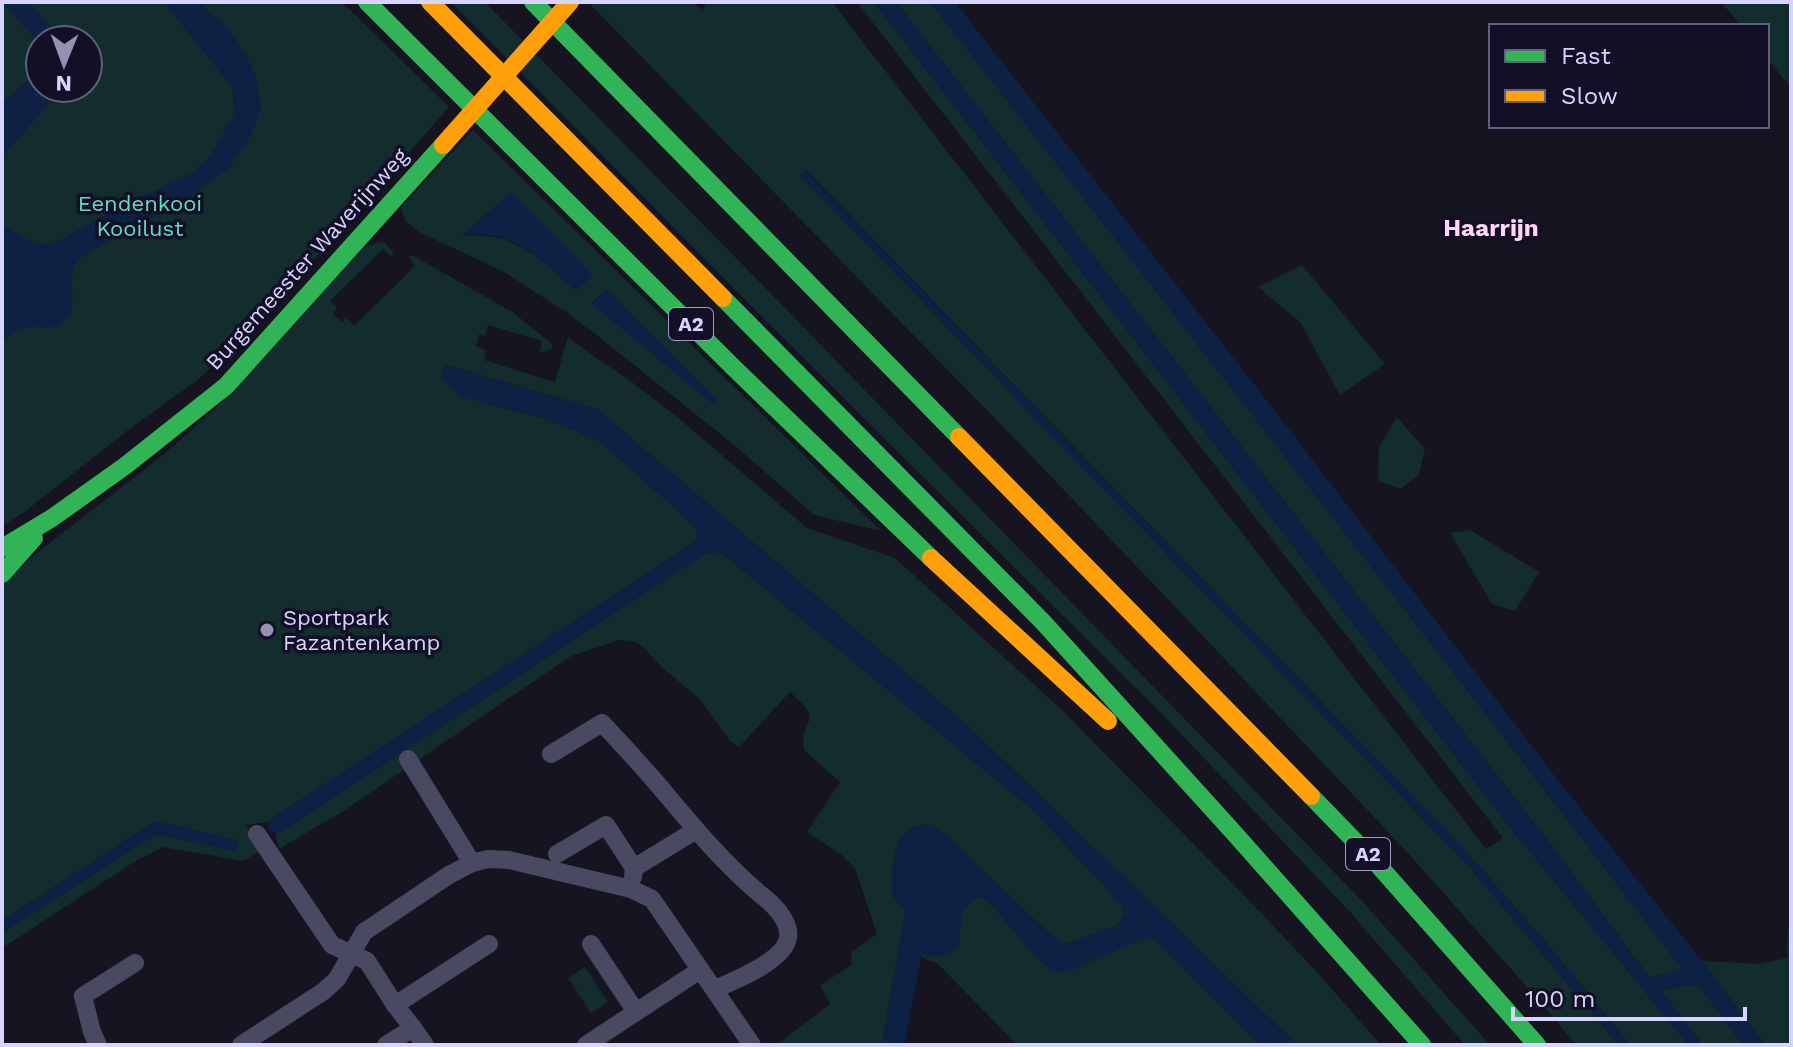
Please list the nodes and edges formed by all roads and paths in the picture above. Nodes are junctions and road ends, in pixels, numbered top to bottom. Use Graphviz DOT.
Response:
graph roads {
  1 [pos="367,2"];
  2 [pos="430,2"];
  3 [pos="533,2"];
  4 [pos="570,2"];
  5 [pos="52,518"];
  6 [pos="2,548"];
  7 [pos="2,574"];
  8 [pos="551,754"];
  9 [pos="408,759"];
  10 [pos="696,830"];
  11 [pos="257,834"];
  12 [pos="1235,834"];
  13 [pos="557,854"];
  14 [pos="472,863"];
  15 [pos="634,868"];
  16 [pos="631,889"];
  17 [pos="489,944"];
  18 [pos="591,944"];
  19 [pos="352,954"];
  20 [pos="135,963"];
  21 [pos="700,970"];
  22 [pos="715,989"];
  23 [pos="395,1005"];
  24 [pos="636,1012"];
  25 [pos="413,1028"];
  26 [pos="98,1045"];
  27 [pos="241,1045"];
  28 [pos="386,1045"];
  29 [pos="425,1045"];
  30 [pos="586,1045"];
  31 [pos="752,1045"];
  32 [pos="1422,1045"];
  33 [pos="1537,1045"];
  1 -- 12 [label="main road, A2"];
  2 -- 12 [label="main road, A2"];
  3 -- 33 [label="main road, A2"];
  4 -- 5 [label="main road, Burgemeester Waverijnweg, bridge"];
  5 -- 6 [label="main road, Burgemeester Waverijnweg"];
  5 -- 7 [label="main road, Burgemeester Waverijnweg"];
  8 -- 10 [label="street"];
  9 -- 14 [label="street"];
  10 -- 15 [label="street"];
  10 -- 22 [label="street"];
  11 -- 19 [label="street"];
  12 -- 32 [label="main road, A2"];
  13 -- 15 [label="street"];
  14 -- 16 [label="street"];
  14 -- 19 [label="street"];
  15 -- 16 [label="street"];
  16 -- 21 [label="street"];
  17 -- 23 [label="street"];
  18 -- 24 [label="street"];
  19 -- 23 [label="street"];
  19 -- 27 [label="street"];
  20 -- 26 [label="street"];
  21 -- 22 [label="street"];
  21 -- 24 [label="street"];
  22 -- 31 [label="street"];
  23 -- 25 [label="street"];
  24 -- 30 [label="street"];
  25 -- 28 [label="street"];
  25 -- 29 [label="street"];
}
